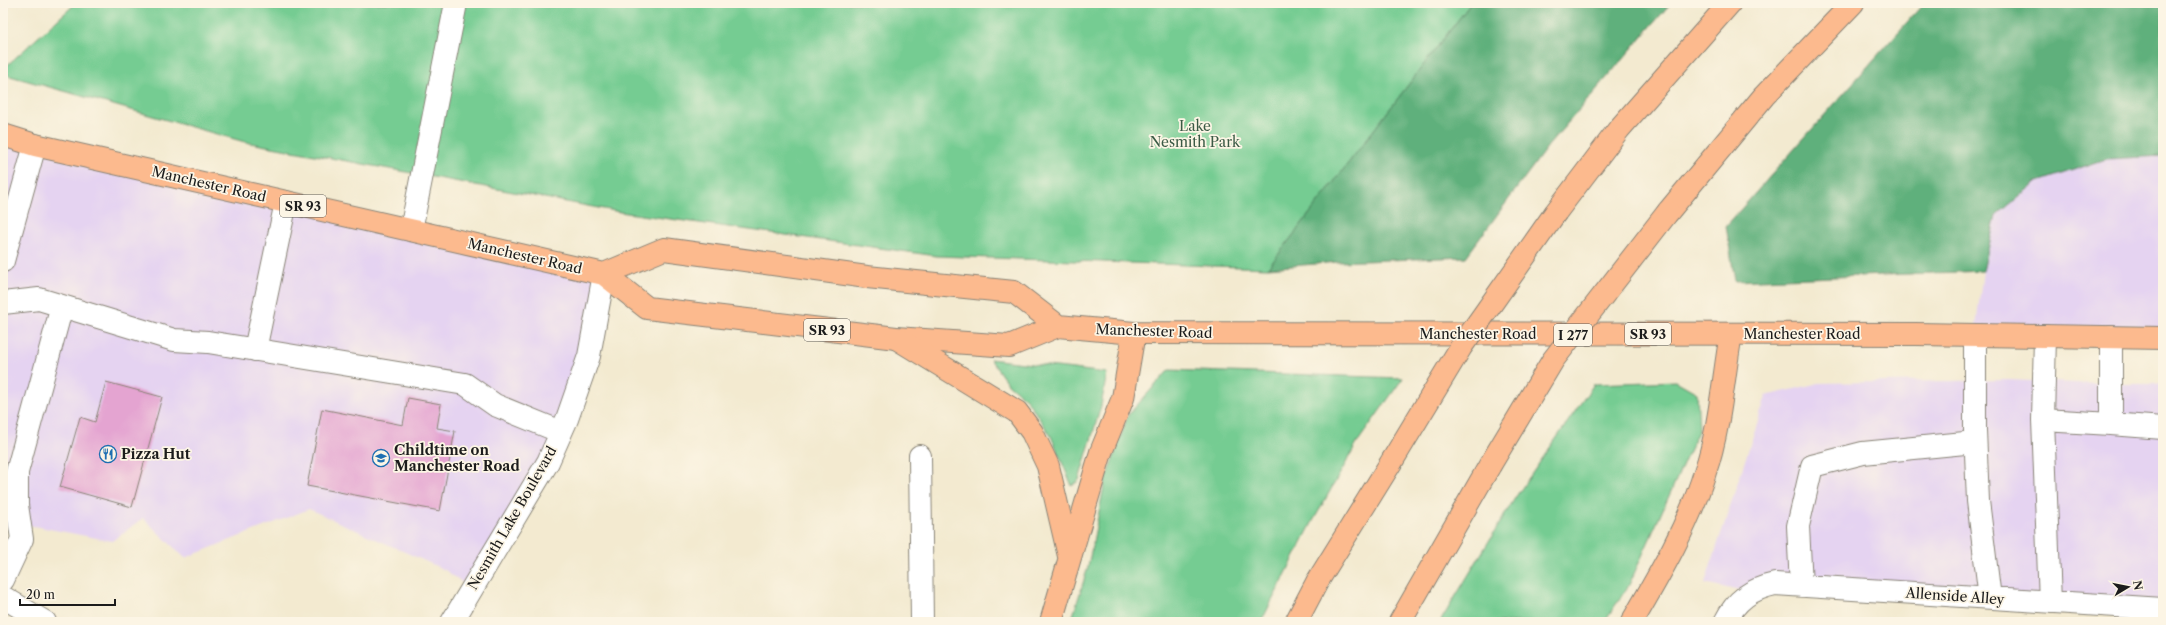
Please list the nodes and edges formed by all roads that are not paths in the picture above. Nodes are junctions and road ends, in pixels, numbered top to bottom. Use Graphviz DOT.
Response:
graph roads {
  1 [pos="456,3"];
  2 [pos="1730,3"];
  3 [pos="1853,3"];
  4 [pos="3,135"];
  5 [pos="35,145"];
  6 [pos="286,202"];
  7 [pos="411,230"];
  8 [pos="3,261"];
  9 [pos="604,274"];
  10 [pos="3,303"];
  11 [pos="62,306"];
  12 [pos="1058,326"];
  13 [pos="1134,333"];
  14 [pos="1731,334"];
  15 [pos="1975,335"];
  16 [pos="2045,336"];
  17 [pos="2111,337"];
  18 [pos="896,338"];
  19 [pos="2163,338"];
  20 [pos="255,350"];
  21 [pos="2043,420"];
  22 [pos="2112,424"];
  23 [pos="2163,428"];
  24 [pos="561,432"];
  25 [pos="1975,442"];
  26 [pos="920,456"];
  27 [pos="1070,558"];
  28 [pos="3,580"];
  29 [pos="1801,586"];
  30 [pos="3,597"];
  31 [pos="1990,598"];
  32 [pos="2050,602"];
  33 [pos="2163,609"];
  34 [pos="45,622"];
  35 [pos="452,622"];
  36 [pos="922,622"];
  37 [pos="1051,622"];
  38 [pos="1296,622"];
  39 [pos="1400,622"];
  40 [pos="1632,622"];
  41 [pos="1725,622"];
  1 -- 7 [label="street"];
  2 -- 38 [label="main road, bridge"];
  3 -- 39 [label="main road, I 277, bridge"];
  4 -- 5 [label="main road, Manchester Road / SR 93"];
  5 -- 6 [label="main road, Manchester Road / SR 93"];
  5 -- 8 [label="street"];
  6 -- 7 [label="main road, Manchester Road / SR 93"];
  6 -- 20 [label="street"];
  7 -- 9 [label="main road, Manchester Road / SR 93"];
  9 -- 12 [label="main road"];
  9 -- 18 [label="main road, Manchester Road / SR 93"];
  9 -- 24 [label="street, Nesmith Lake Boulevard"];
  10 -- 11 [label="street"];
  11 -- 20 [label="street"];
  11 -- 28 [label="street"];
  12 -- 13 [label="main road, Manchester Road / SR 93"];
  12 -- 18 [label="main road, Manchester Road / SR 93"];
  13 -- 14 [label="main road, Manchester Road / SR 93"];
  13 -- 27 [label="main road"];
  14 -- 15 [label="main road, Manchester Road / SR 93"];
  14 -- 40 [label="main road"];
  15 -- 16 [label="main road, Manchester Road / SR 93"];
  15 -- 25 [label="street"];
  16 -- 17 [label="main road, Manchester Road / SR 93"];
  16 -- 21 [label="street"];
  17 -- 19 [label="main road, Manchester Road / SR 93"];
  17 -- 22 [label="street"];
  18 -- 27 [label="main road"];
  20 -- 24 [label="street"];
  21 -- 22 [label="street"];
  21 -- 32 [label="street"];
  22 -- 23 [label="street"];
  24 -- 35 [label="street, Nesmith Lake Boulevard"];
  25 -- 29 [label="street"];
  25 -- 31 [label="street"];
  26 -- 36 [label="street"];
  27 -- 37 [label="main road"];
  29 -- 31 [label="street, Allenside Alley"];
  29 -- 41 [label="street, Allenside Alley"];
  30 -- 34 [label="street"];
  31 -- 32 [label="street, Allenside Alley"];
  32 -- 33 [label="street, Allenside Alley"];
}
